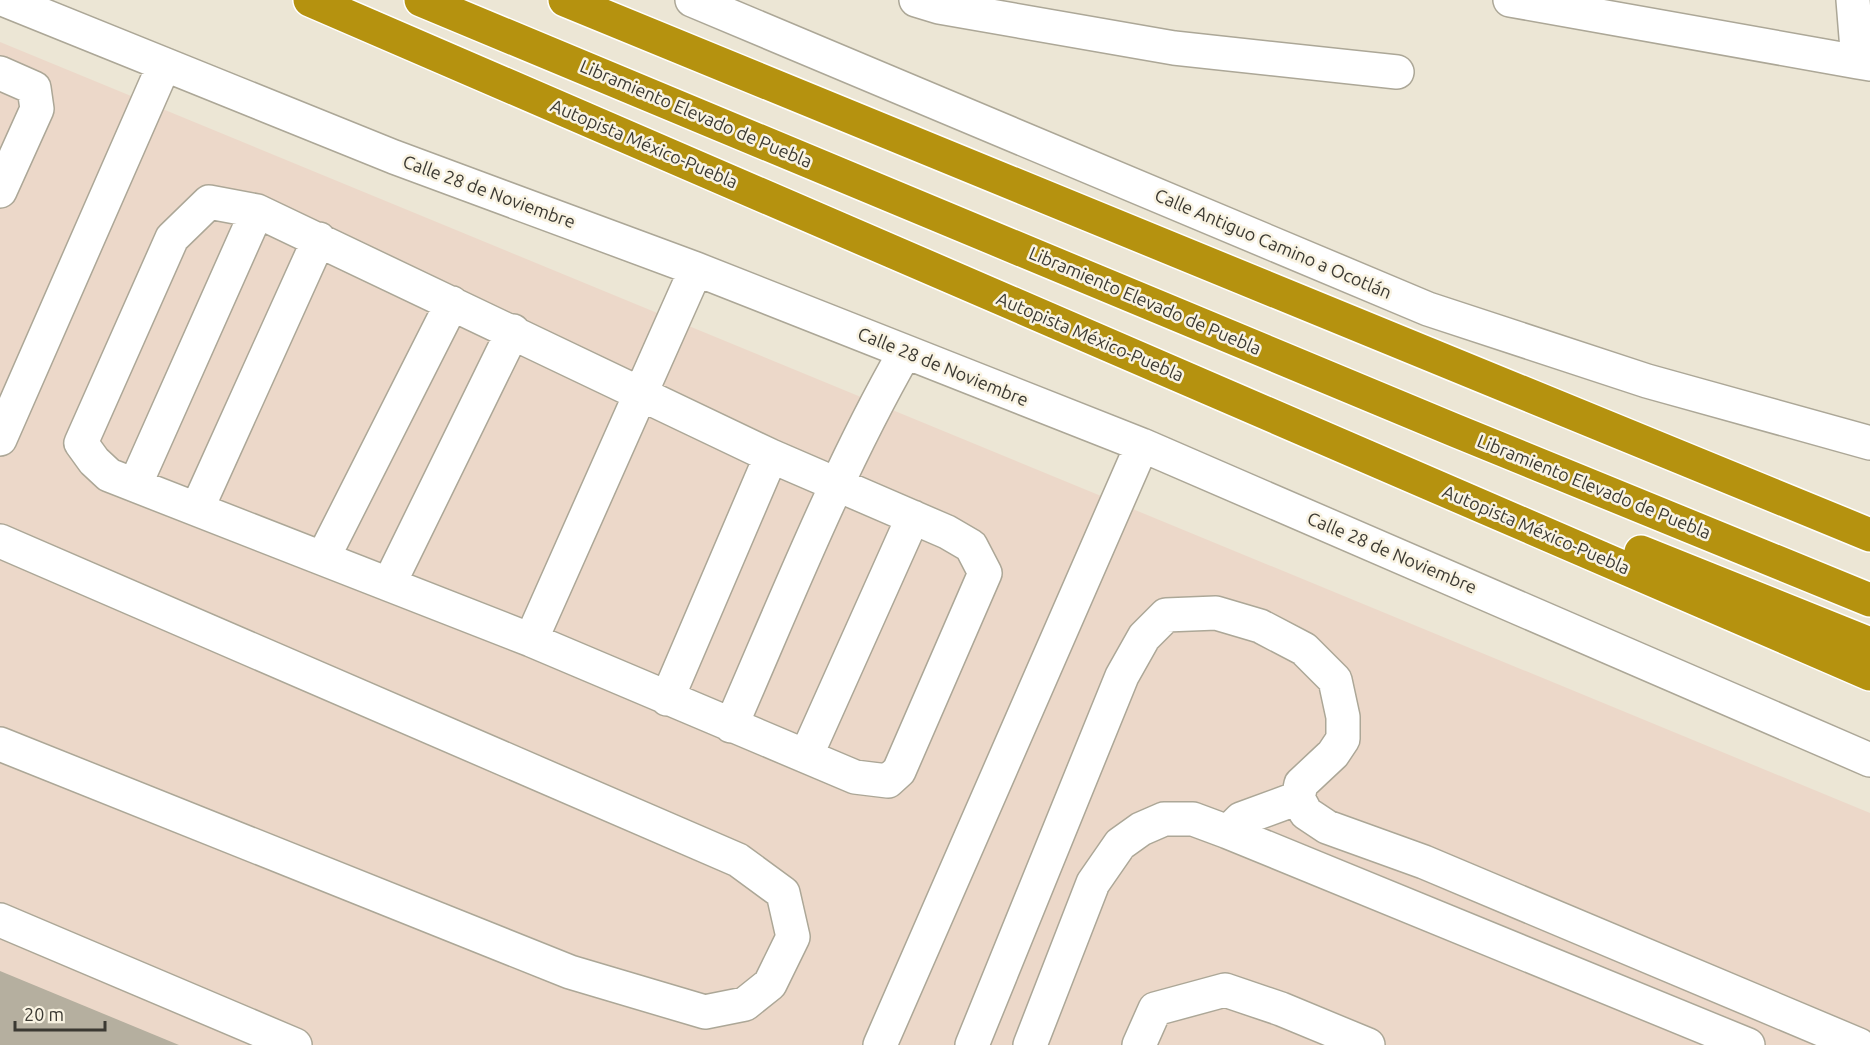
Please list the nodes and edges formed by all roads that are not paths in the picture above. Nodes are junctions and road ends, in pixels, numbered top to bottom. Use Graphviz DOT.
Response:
graph roads {
  1 [pos="5,0"];
  2 [pos="310,0"];
  3 [pos="339,0"];
  4 [pos="421,0"];
  5 [pos="566,0"];
  6 [pos="692,0"];
  7 [pos="916,0"];
  8 [pos="1510,0"];
  9 [pos="1853,0"];
  10 [pos="1864,63"];
  11 [pos="164,65"];
  12 [pos="1397,72"];
  13 [pos="0,73"];
  14 [pos="0,190"];
  15 [pos="257,211"];
  16 [pos="319,240"];
  17 [pos="696,269"];
  18 [pos="452,303"];
  19 [pos="513,331"];
  20 [pos="905,352"];
  21 [pos="642,393"];
  22 [pos="7,403"];
  23 [pos="0,439"];
  24 [pos="1870,443"];
  25 [pos="1142,445"];
  26 [pos="771,456"];
  27 [pos="838,484"];
  28 [pos="135,485"];
  29 [pos="197,509"];
  30 [pos="913,517"];
  31 [pos="1870,535"];
  32 [pos="0,541"];
  33 [pos="323,558"];
  34 [pos="389,584"];
  35 [pos="1870,600"];
  36 [pos="531,640"];
  37 [pos="1870,645"];
  38 [pos="1870,674"];
  39 [pos="667,699"];
  40 [pos="731,726"];
  41 [pos="0,744"];
  42 [pos="806,756"];
  43 [pos="1870,760"];
  44 [pos="1298,798"];
  45 [pos="1228,832"];
  46 [pos="0,920"];
  47 [pos="295,1045"];
  48 [pos="880,1045"];
  49 [pos="972,1045"];
  50 [pos="1030,1045"];
  51 [pos="1139,1045"];
  52 [pos="1368,1045"];
  53 [pos="1748,1045"];
  54 [pos="1859,1045"];
  1 -- 11 [label="street, Calle 28 de Noviembre"];
  2 -- 38 [label="highway, Autopista México-Puebla"];
  3 -- 37 [label="highway, Libramiento Elevado de Puebla"];
  4 -- 35 [label="highway, Libramiento Elevado de Puebla"];
  5 -- 31 [label="highway"];
  6 -- 24 [label="street, Calle Antiguo Camino a Ocotlán"];
  7 -- 12 [label="street"];
  8 -- 10 [label="street"];
  9 -- 10 [label="street"];
  11 -- 17 [label="street, Calle 28 de Noviembre"];
  11 -- 22 [label="street"];
  13 -- 14 [label="street"];
  15 -- 16 [label="street"];
  15 -- 28 [label="street"];
  15 -- 28 [label="street"];
  16 -- 18 [label="street"];
  16 -- 29 [label="street"];
  17 -- 20 [label="street, Calle 28 de Noviembre"];
  17 -- 21 [label="street"];
  18 -- 19 [label="street"];
  18 -- 33 [label="street"];
  19 -- 21 [label="street"];
  19 -- 34 [label="street"];
  20 -- 25 [label="street, Calle 28 de Noviembre"];
  20 -- 27 [label="street"];
  21 -- 26 [label="street"];
  21 -- 36 [label="street"];
  22 -- 23 [label="street"];
  25 -- 43 [label="street, Calle 28 de Noviembre"];
  25 -- 48 [label="street"];
  26 -- 27 [label="street"];
  26 -- 39 [label="street"];
  27 -- 30 [label="street"];
  27 -- 40 [label="street"];
  28 -- 29 [label="street"];
  29 -- 33 [label="street"];
  30 -- 42 [label="street"];
  30 -- 42 [label="street"];
  32 -- 41 [label="street"];
  33 -- 34 [label="street"];
  34 -- 36 [label="street"];
  36 -- 39 [label="street"];
  39 -- 40 [label="street"];
  40 -- 42 [label="street"];
  44 -- 45 [label="street"];
  44 -- 49 [label="street"];
  44 -- 54 [label="street"];
  45 -- 50 [label="street"];
  45 -- 53 [label="street"];
  46 -- 47 [label="street"];
  51 -- 52 [label="street"];
}
